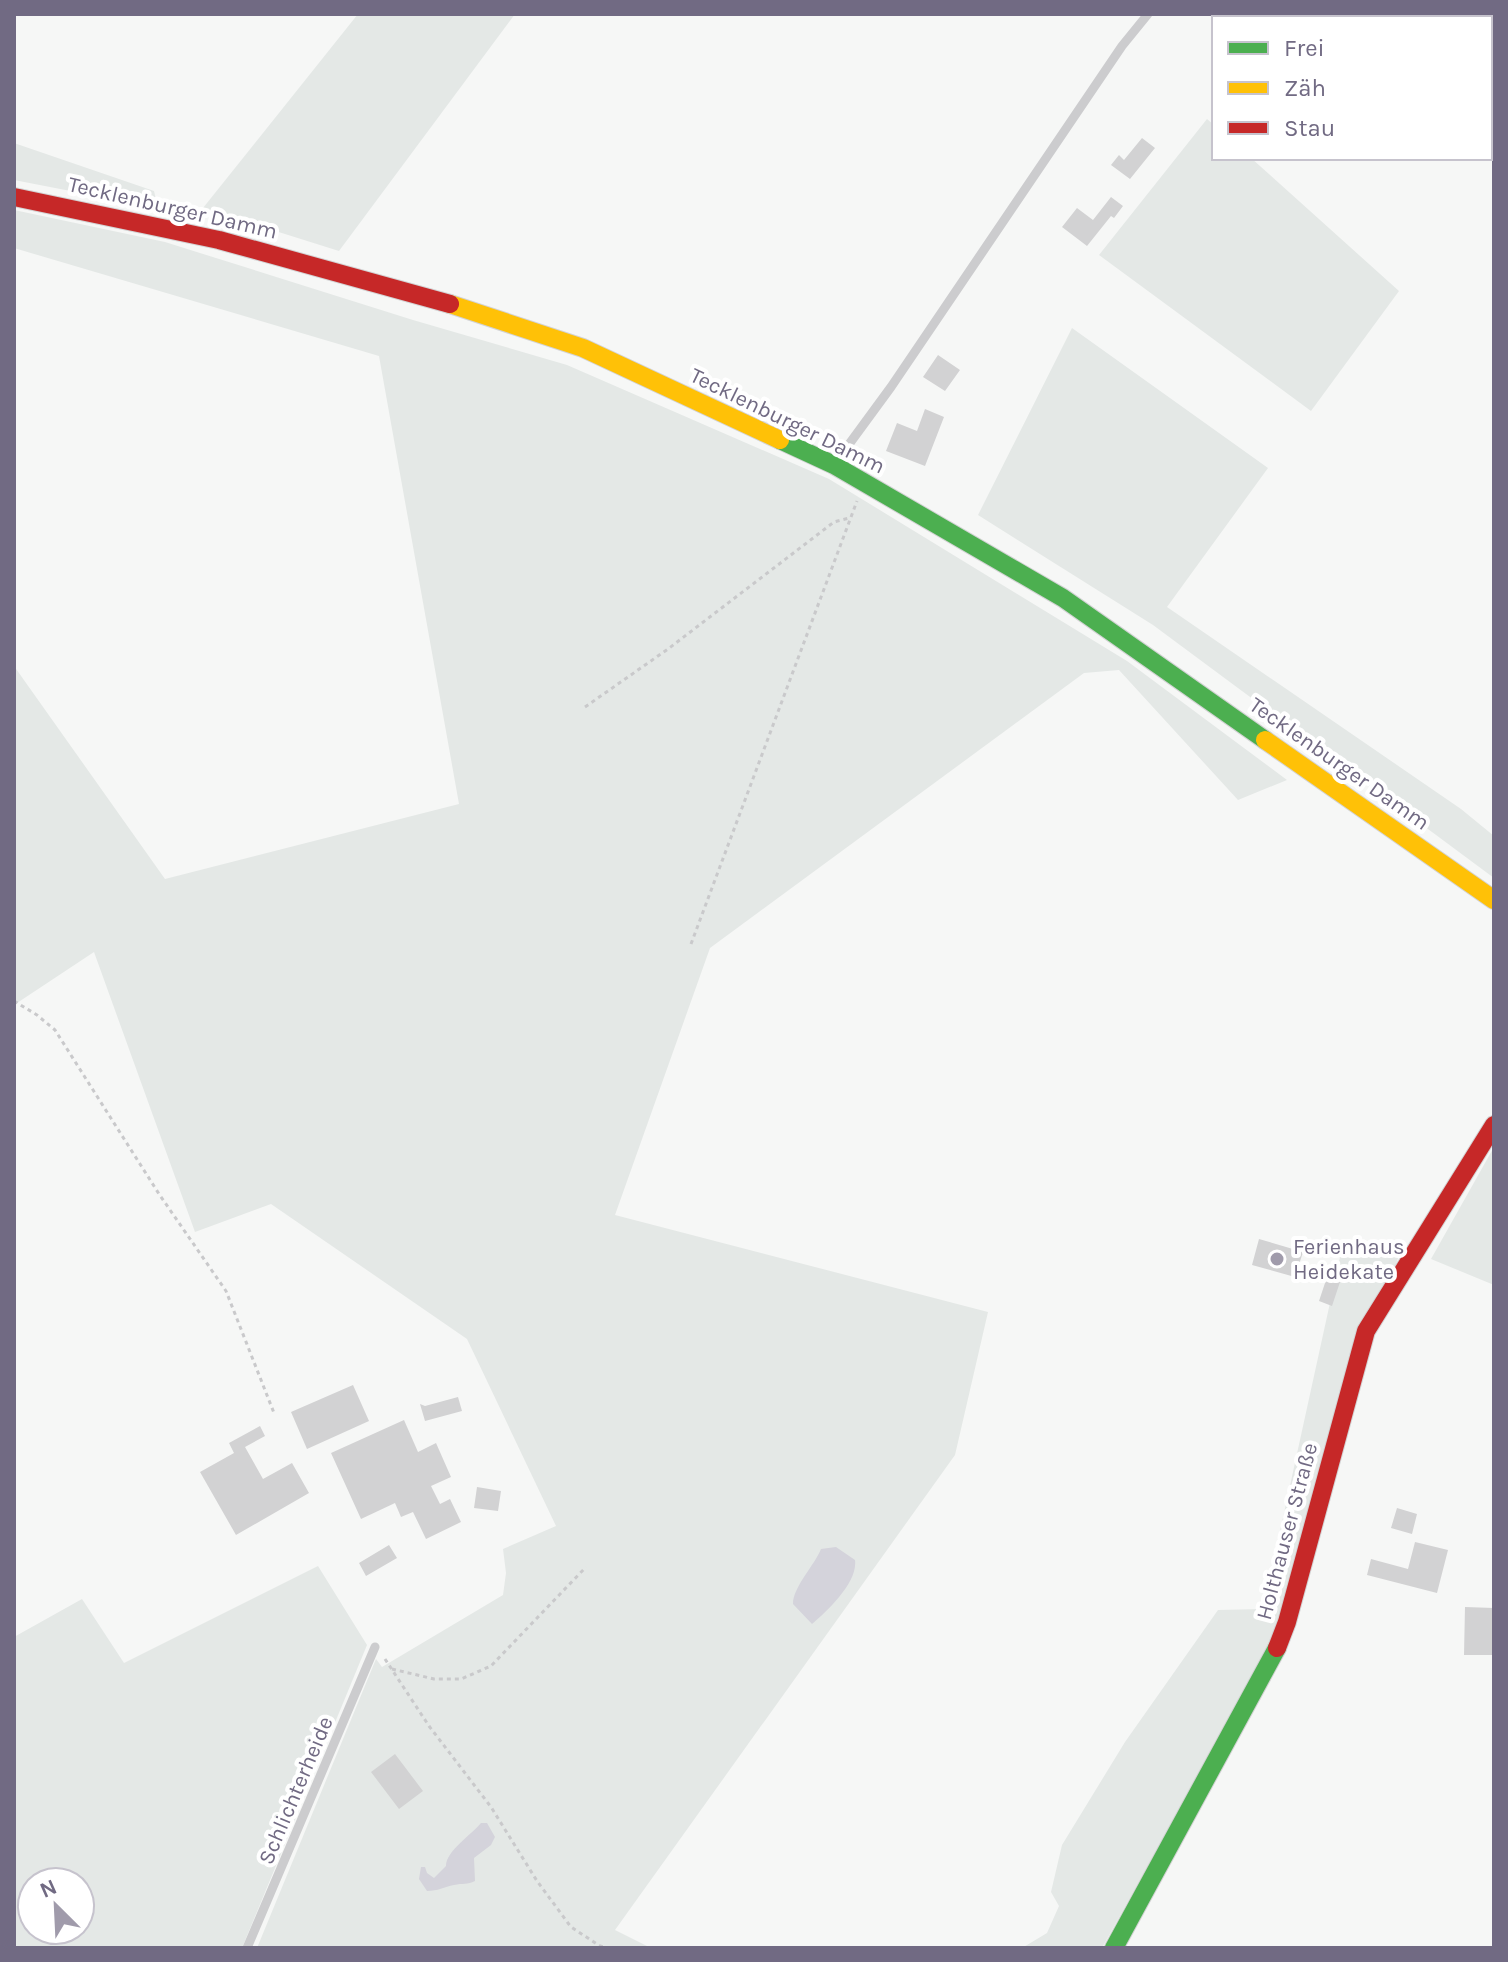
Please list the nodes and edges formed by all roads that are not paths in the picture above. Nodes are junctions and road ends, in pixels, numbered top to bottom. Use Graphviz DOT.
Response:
graph roads {
  1 [pos="1148,14"];
  2 [pos="14,197"];
  3 [pos="834,465"];
  4 [pos="1494,900"];
  5 [pos="1494,1125"];
  6 [pos="375,1647"];
  7 [pos="247,1948"];
  8 [pos="1114,1948"];
  1 -- 3 [label="lane"];
  2 -- 3 [label="main road, Tecklenburger Damm"];
  3 -- 4 [label="main road, Tecklenburger Damm"];
  5 -- 8 [label="main road, Holthauser Straße"];
  6 -- 7 [label="lane, Schlichterheide"];
}
